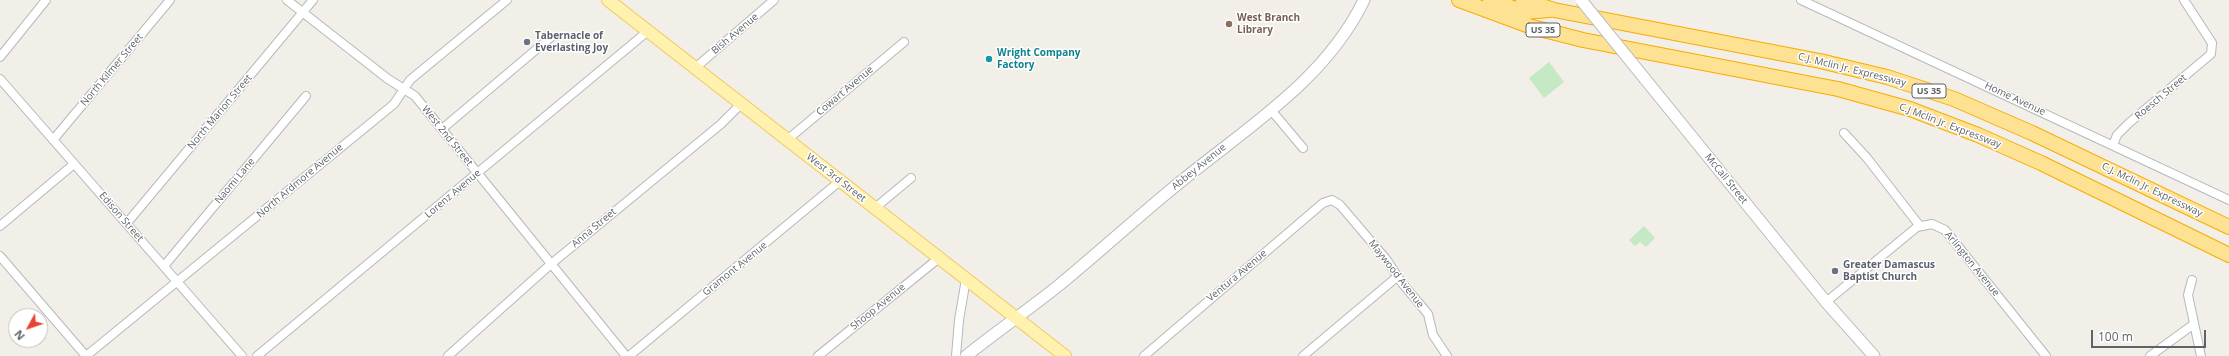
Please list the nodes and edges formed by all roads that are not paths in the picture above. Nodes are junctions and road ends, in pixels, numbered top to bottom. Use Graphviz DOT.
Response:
graph roads {
  1 [pos="46,0"];
  2 [pos="170,0"];
  3 [pos="287,0"];
  4 [pos="313,0"];
  5 [pos="507,0"];
  6 [pos="608,0"];
  7 [pos="774,0"];
  8 [pos="1364,0"];
  9 [pos="1459,0"];
  10 [pos="1490,0"];
  11 [pos="1523,0"];
  12 [pos="1581,0"];
  13 [pos="1801,0"];
  14 [pos="2184,0"];
  15 [pos="1554,10"];
  16 [pos="303,13"];
  17 [pos="648,31"];
  18 [pos="551,37"];
  19 [pos="904,42"];
  20 [pos="0,57"];
  21 [pos="696,68"];
  22 [pos="0,79"];
  23 [pos="404,89"];
  24 [pos="306,96"];
  25 [pos="742,104"];
  26 [pos="1270,110"];
  27 [pos="442,129"];
  28 [pos="1844,133"];
  29 [pos="53,140"];
  30 [pos="787,140"];
  31 [pos="2113,145"];
  32 [pos="1303,148"];
  33 [pos="74,164"];
  34 [pos="477,174"];
  35 [pos="910,178"];
  36 [pos="840,181"];
  37 [pos="1332,200"];
  38 [pos="2229,200"];
  39 [pos="875,208"];
  40 [pos="127,223"];
  41 [pos="1919,225"];
  42 [pos="0,226"];
  43 [pos="2229,227"];
  44 [pos="2229,255"];
  45 [pos="0,256"];
  46 [pos="939,258"];
  47 [pos="551,264"];
  48 [pos="164,266"];
  49 [pos="1398,276"];
  50 [pos="966,279"];
  51 [pos="2192,280"];
  52 [pos="178,282"];
  53 [pos="1826,302"];
  54 [pos="1016,318"];
  55 [pos="2194,324"];
  56 [pos="86,356"];
  57 [pos="242,356"];
  58 [pos="257,356"];
  59 [pos="448,356"];
  60 [pos="626,356"];
  61 [pos="629,356"];
  62 [pos="818,356"];
  63 [pos="956,356"];
  64 [pos="966,356"];
  65 [pos="1065,356"];
  66 [pos="1144,356"];
  67 [pos="1303,356"];
  68 [pos="1447,356"];
  69 [pos="1874,356"];
  70 [pos="2046,356"];
  71 [pos="2150,356"];
  72 [pos="2201,356"];
  1 -- 20 [label="street"];
  2 -- 29 [label="street, North Kilmer Street"];
  3 -- 16 [label="street, West 2nd Street"];
  4 -- 16 [label="street, North Marion Street"];
  5 -- 23 [label="street, North Ardmore Avenue"];
  6 -- 17 [label="main road, West 3rd Street"];
  7 -- 21 [label="street, Bish Avenue"];
  8 -- 26 [label="street, Abbey Avenue"];
  9 -- 44 [label="highway, C.J Mclin Jr. Expressway / US 35"];
  10 -- 15 [label="highway"];
  11 -- 15 [label="highway, C.J. Mclin Jr. Expressway / US 35"];
  12 -- 53 [label="street, McCall Street, bridge"];
  13 -- 31 [label="street, Home Avenue"];
  14 -- 31 [label="street, Roesch Street"];
  15 -- 43 [label="highway, C.J. Mclin Jr. Expressway / US 35"];
  16 -- 23 [label="street, West 2nd Street"];
  16 -- 40 [label="street, North Marion Street"];
  17 -- 21 [label="main road, West 3rd Street"];
  17 -- 34 [label="street, Lorenz Avenue"];
  18 -- 27 [label="street"];
  19 -- 30 [label="street, Cowart Avenue"];
  21 -- 25 [label="main road, West 3rd Street"];
  22 -- 29 [label="street, Edison Street"];
  23 -- 27 [label="street, West 2nd Street"];
  23 -- 52 [label="street, North Ardmore Avenue"];
  24 -- 48 [label="street, Naomi Lane"];
  25 -- 30 [label="main road, West 3rd Street"];
  25 -- 47 [label="street, Anna Street"];
  26 -- 32 [label="street"];
  26 -- 54 [label="street, Abbey Avenue"];
  27 -- 34 [label="street, West 2nd Street"];
  28 -- 41 [label="street"];
  29 -- 33 [label="street, Edison Street"];
  30 -- 36 [label="main road, West 3rd Street"];
  31 -- 38 [label="street, Home Avenue"];
  33 -- 40 [label="street, Edison Street"];
  33 -- 42 [label="street"];
  34 -- 47 [label="street, West 2nd Street"];
  34 -- 58 [label="street, Lorenz Avenue"];
  35 -- 39 [label="street"];
  36 -- 39 [label="main road, West 3rd Street"];
  36 -- 61 [label="street, Gramont Avenue"];
  37 -- 49 [label="street, Maywood Avenue"];
  37 -- 66 [label="street, Ventura Avenue"];
  39 -- 46 [label="main road, West 3rd Street"];
  40 -- 48 [label="street, Edison Street"];
  41 -- 53 [label="street"];
  41 -- 70 [label="street, Arlington Avenue"];
  45 -- 56 [label="street"];
  46 -- 50 [label="main road, West 3rd Street"];
  46 -- 62 [label="street, Shoop Avenue"];
  47 -- 59 [label="street, Anna Street"];
  47 -- 60 [label="street, West 2nd Street"];
  48 -- 52 [label="street, Edison Street"];
  49 -- 67 [label="street"];
  49 -- 68 [label="street, Maywood Avenue"];
  50 -- 54 [label="main road, West 3rd Street"];
  50 -- 63 [label="street"];
  51 -- 55 [label="street"];
  52 -- 56 [label="street, North Ardmore Avenue"];
  52 -- 57 [label="street, Edison Street"];
  53 -- 69 [label="street, McCall Street"];
  54 -- 64 [label="street, Abbey Avenue"];
  54 -- 65 [label="main road, West 3rd Street"];
  55 -- 71 [label="street"];
  55 -- 72 [label="street"];
}
